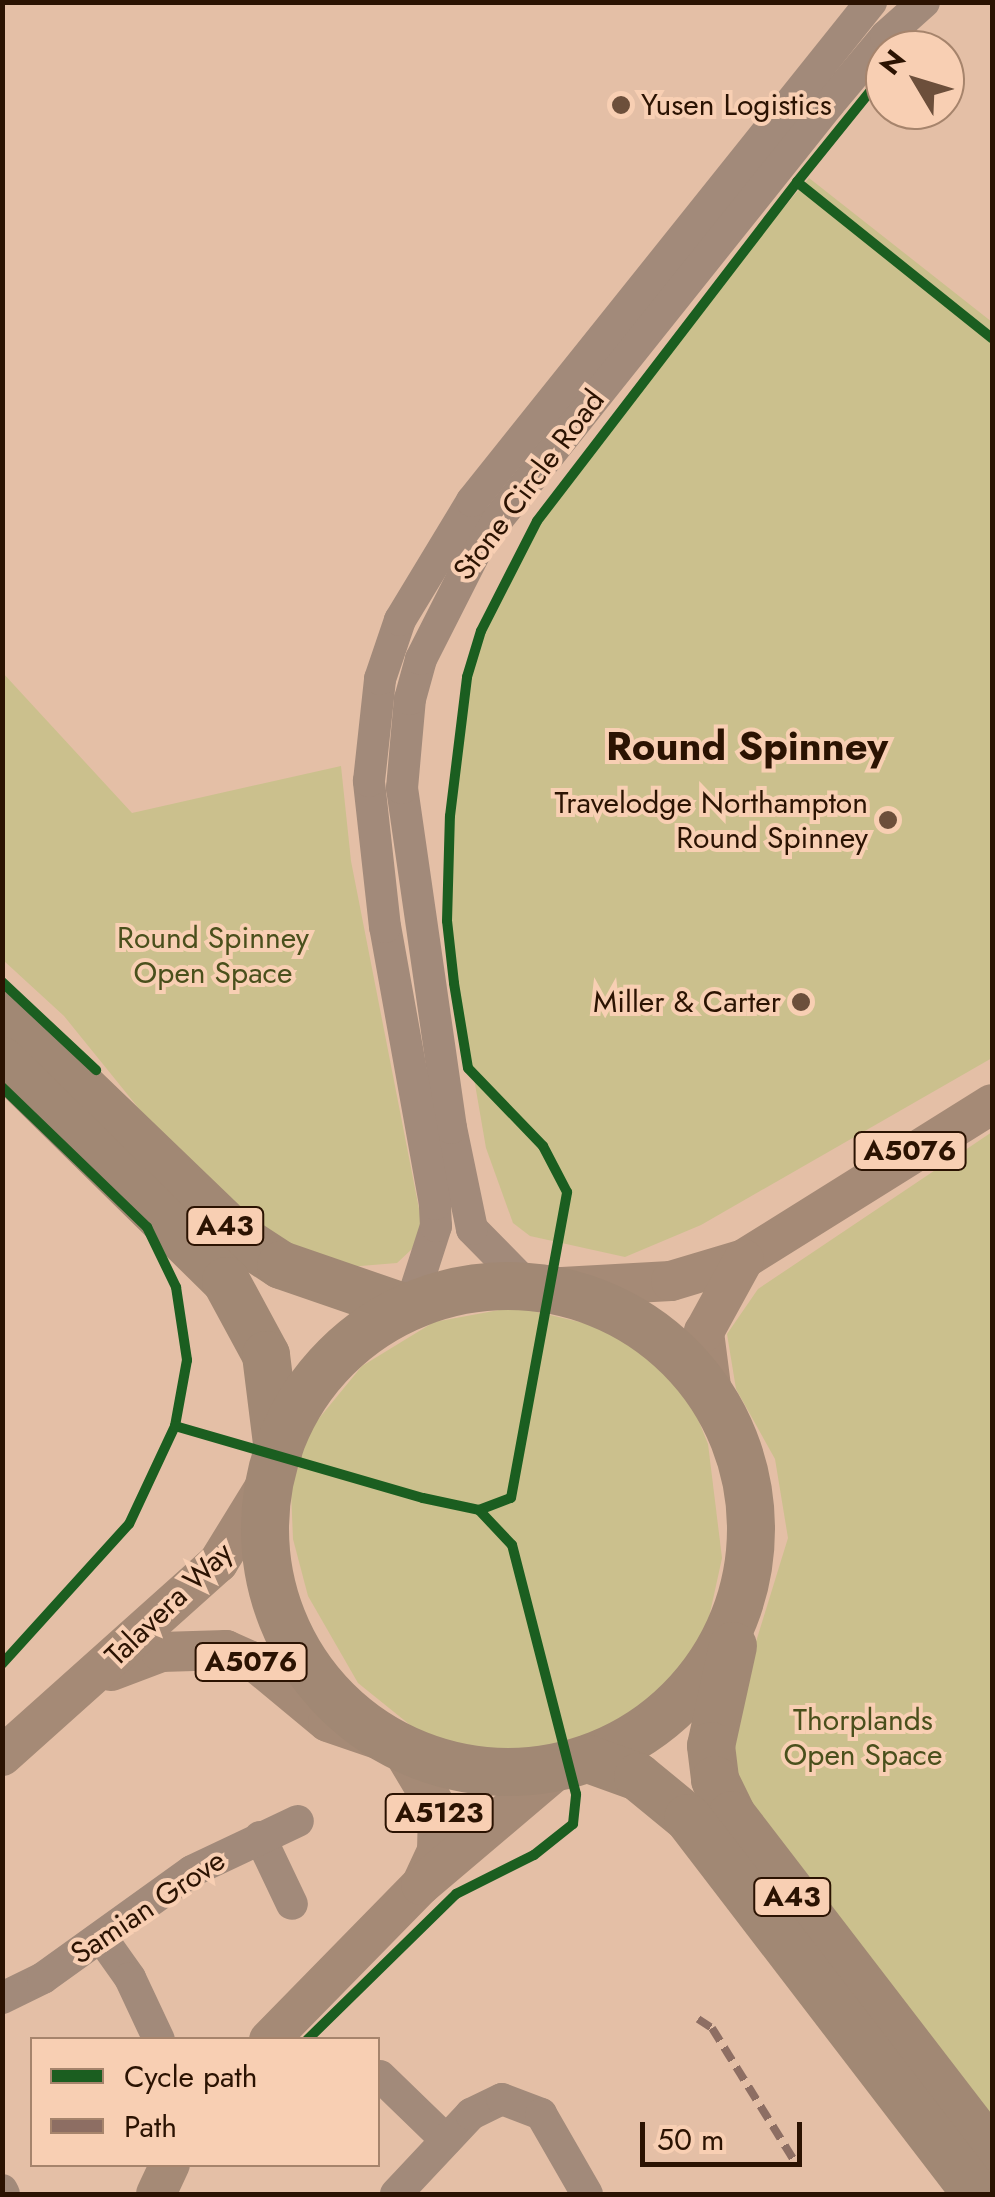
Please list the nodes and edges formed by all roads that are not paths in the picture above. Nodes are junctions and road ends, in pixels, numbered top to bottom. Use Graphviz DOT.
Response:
graph roads {
  1 [pos="871,2"];
  2 [pos="924,2"];
  3 [pos="2,1010"];
  4 [pos="2,1061"];
  5 [pos="992,1104"];
  6 [pos="744,1259"];
  7 [pos="536,1287"];
  8 [pos="408,1308"];
  9 [pos="712,1394"];
  10 [pos="274,1465"];
  11 [pos="742,1599"];
  12 [pos="93,1677"];
  13 [pos="396,1746"];
  14 [pos="2,1756"];
  15 [pos="574,1763"];
  16 [pos="298,1821"];
  17 [pos="260,1837"];
  18 [pos="421,1885"];
  19 [pos="292,1904"];
  20 [pos="100,1937"];
  21 [pos="2,1998"];
  22 [pos="158,2037"];
  23 [pos="272,2037"];
  24 [pos="386,2070"];
  25 [pos="446,2140"];
  26 [pos="992,2154"];
  27 [pos="169,2167"];
  28 [pos="156,2194"];
  29 [pos="396,2194"];
  30 [pos="587,2194"];
  31 [pos="977,2194"];
  1 -- 8 [label="street, Stone Circle Road"];
  2 -- 7 [label="street, Stone Circle Road"];
  3 -- 8 [label="highway, A43"];
  4 -- 10 [label="highway, A43"];
  5 -- 6 [label="main road, A5076"];
  6 -- 7 [label="main road, A5076"];
  6 -- 9 [label="main road, A5076"];
  7 -- 8 [label="highway, A43"];
  7 -- 9 [label="highway, A43"];
  8 -- 10 [label="highway, A43"];
  9 -- 11 [label="highway, A43"];
  10 -- 12 [label="main road, Talavera Way / A5076"];
  10 -- 13 [label="highway, A43"];
  11 -- 15 [label="highway, A43"];
  11 -- 26 [label="highway, A43"];
  12 -- 13 [label="main road, Talavera Way / A5076"];
  12 -- 14 [label="main road, Talavera Way / A5076"];
  13 -- 15 [label="highway, A43"];
  13 -- 18 [label="main road, A5123"];
  15 -- 18 [label="main road, A5123"];
  15 -- 31 [label="highway, A43"];
  16 -- 17 [label="street, Samian Grove"];
  17 -- 19 [label="street"];
  17 -- 20 [label="street, Samian Grove"];
  18 -- 23 [label="main road, A5123"];
  20 -- 21 [label="street, Samian Grove"];
  20 -- 22 [label="street"];
  24 -- 25 [label="street"];
  25 -- 29 [label="street"];
  25 -- 30 [label="street"];
  27 -- 28 [label="main road"];
}
